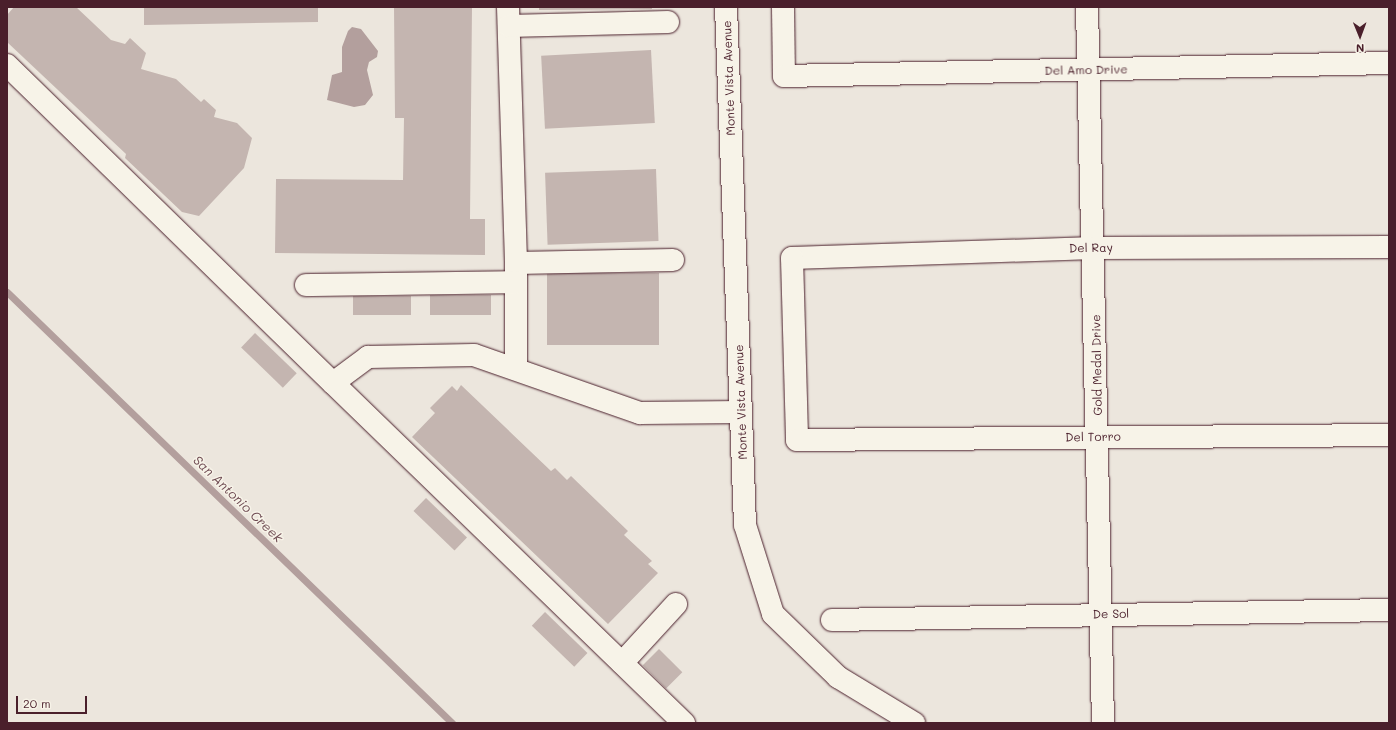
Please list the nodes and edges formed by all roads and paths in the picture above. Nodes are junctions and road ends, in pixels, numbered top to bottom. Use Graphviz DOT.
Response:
graph roads {
  1 [pos="726,7"];
  2 [pos="783,7"];
  3 [pos="1087,7"];
  4 [pos="508,16"];
  5 [pos="668,22"];
  6 [pos="1389,62"];
  7 [pos="7,65"];
  8 [pos="1088,71"];
  9 [pos="1389,247"];
  10 [pos="1094,248"];
  11 [pos="673,260"];
  12 [pos="516,273"];
  13 [pos="306,285"];
  14 [pos="516,369"];
  15 [pos="333,383"];
  16 [pos="741,412"];
  17 [pos="1389,435"];
  18 [pos="1099,436"];
  19 [pos="797,440"];
  20 [pos="676,604"];
  21 [pos="1389,610"];
  22 [pos="1100,614"];
  23 [pos="832,620"];
  24 [pos="622,663"];
  25 [pos="684,723"];
  26 [pos="914,723"];
  27 [pos="1103,723"];
  1 -- 16 [label="street, Monte Vista Avenue"];
  2 -- 8 [label="street, Del Amo Drive"];
  3 -- 8 [label="street, Gold Medal Drive"];
  4 -- 5 [label="street"];
  4 -- 12 [label="street"];
  6 -- 8 [label="street, Del Amo Drive"];
  7 -- 15 [label="street"];
  8 -- 10 [label="street, Gold Medal Drive"];
  9 -- 10 [label="street, Del Ray"];
  10 -- 18 [label="street, Gold Medal Drive"];
  10 -- 19 [label="street, Del Ray"];
  11 -- 12 [label="street"];
  12 -- 13 [label="street"];
  12 -- 14 [label="street"];
  14 -- 15 [label="street"];
  14 -- 16 [label="street"];
  15 -- 24 [label="street"];
  16 -- 26 [label="street, Monte Vista Avenue"];
  17 -- 18 [label="street, Del Torro"];
  18 -- 19 [label="street, Del Torro"];
  18 -- 22 [label="street, Gold Medal Drive"];
  20 -- 24 [label="street"];
  21 -- 22 [label="street, De Sol"];
  22 -- 23 [label="street, De Sol"];
  22 -- 27 [label="street, Gold Medal Drive"];
  24 -- 25 [label="street"];
}
